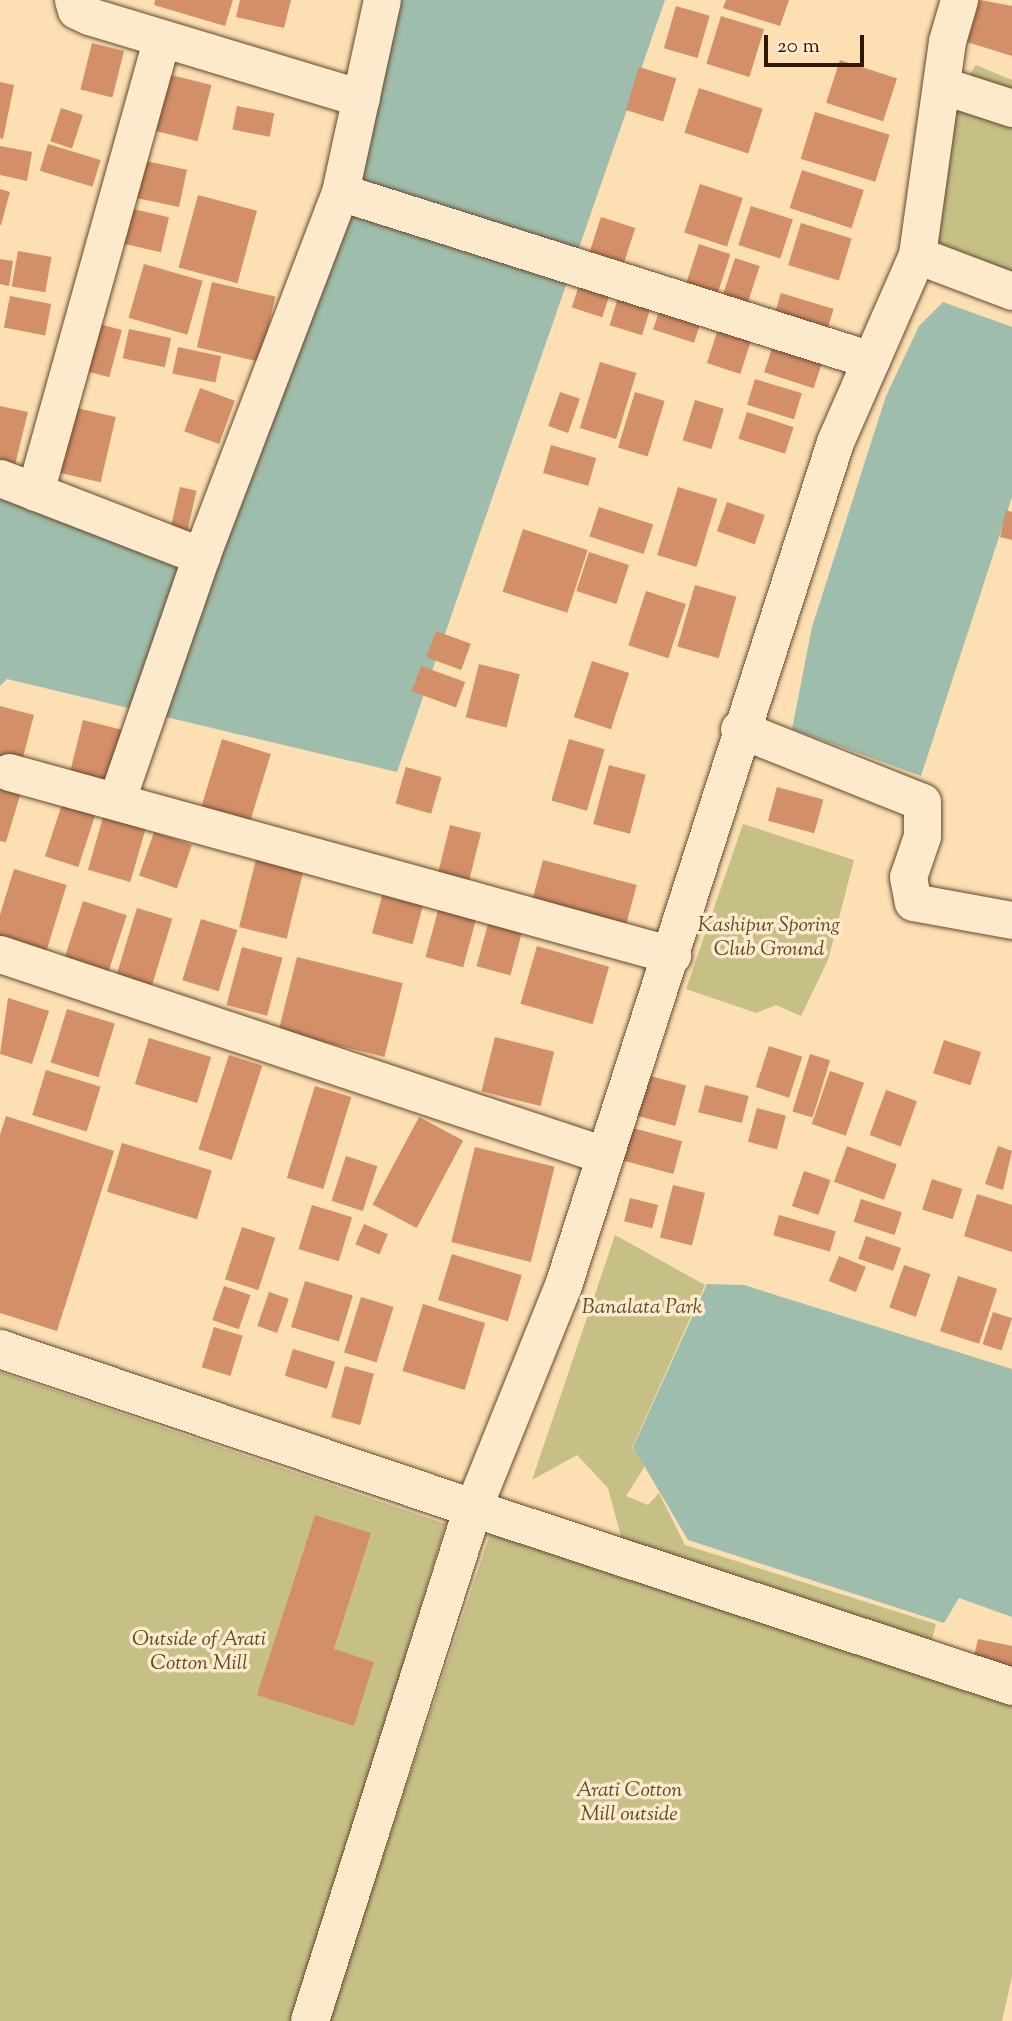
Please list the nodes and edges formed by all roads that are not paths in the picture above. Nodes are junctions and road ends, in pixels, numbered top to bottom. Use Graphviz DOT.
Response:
graph roads {
  1 [pos="73,0"];
  2 [pos="382,0"];
  3 [pos="959,0"];
  4 [pos="161,40"];
  5 [pos="941,85"];
  6 [pos="362,98"];
  7 [pos="1012,108"];
  8 [pos="340,192"];
  9 [pos="917,255"];
  10 [pos="1012,291"];
  11 [pos="871,360"];
  12 [pos="0,478"];
  13 [pos="35,492"];
  14 [pos="201,556"];
  15 [pos="739,729"];
  16 [pos="9,772"];
  17 [pos="117,799"];
  18 [pos="1012,920"];
  19 [pos="0,954"];
  20 [pos="671,955"];
  21 [pos="604,1155"];
  22 [pos="0,1349"];
  23 [pos="473,1507"];
  24 [pos="1012,1686"];
  25 [pos="310,2021"];
  1 -- 4 [label="street"];
  2 -- 6 [label="street"];
  3 -- 5 [label="street"];
  4 -- 6 [label="street"];
  4 -- 13 [label="street"];
  5 -- 7 [label="street"];
  5 -- 9 [label="street"];
  6 -- 8 [label="street"];
  8 -- 11 [label="street"];
  8 -- 14 [label="street"];
  9 -- 10 [label="street"];
  9 -- 11 [label="street"];
  11 -- 15 [label="street"];
  12 -- 13 [label="street"];
  13 -- 14 [label="street"];
  14 -- 17 [label="street"];
  15 -- 18 [label="street"];
  15 -- 20 [label="street"];
  16 -- 17 [label="street"];
  17 -- 20 [label="street"];
  19 -- 21 [label="street"];
  20 -- 21 [label="street"];
  21 -- 23 [label="street"];
  22 -- 23 [label="street"];
  23 -- 24 [label="street"];
  23 -- 25 [label="street"];
}
